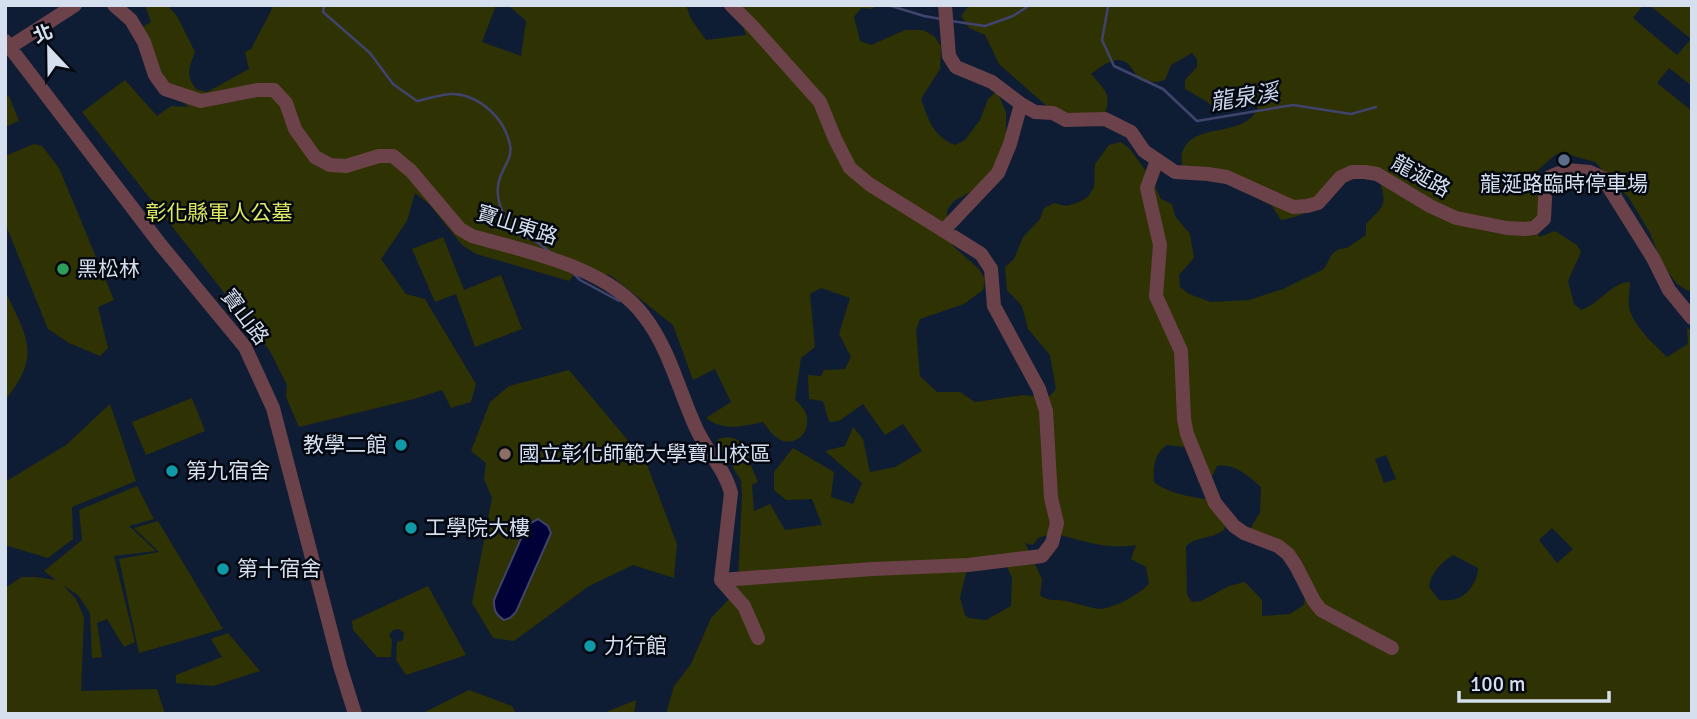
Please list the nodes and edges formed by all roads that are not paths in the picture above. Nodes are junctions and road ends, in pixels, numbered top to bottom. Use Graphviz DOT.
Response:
graph roads {
  1 [pos="75,5"];
  2 [pos="114,5"];
  3 [pos="731,5"];
  4 [pos="945,5"];
  5 [pos="8,44"];
  6 [pos="1021,104"];
  7 [pos="1157,160"];
  8 [pos="944,230"];
  9 [pos="1692,318"];
  10 [pos="721,580"];
  11 [pos="758,638"];
  12 [pos="1392,648"];
  13 [pos="355,714"];
  1 -- 5 [label="street"];
  2 -- 10 [label="street, 寶山東路"];
  3 -- 8 [label="street"];
  4 -- 6 [label="street, 龍涎路"];
  5 -- 13 [label="street, 寶山路"];
  6 -- 7 [label="street, 龍涎路"];
  6 -- 8 [label="street"];
  7 -- 9 [label="street, 龍涎路"];
  7 -- 12 [label="street"];
  8 -- 10 [label="street"];
  10 -- 11 [label="street"];
}
